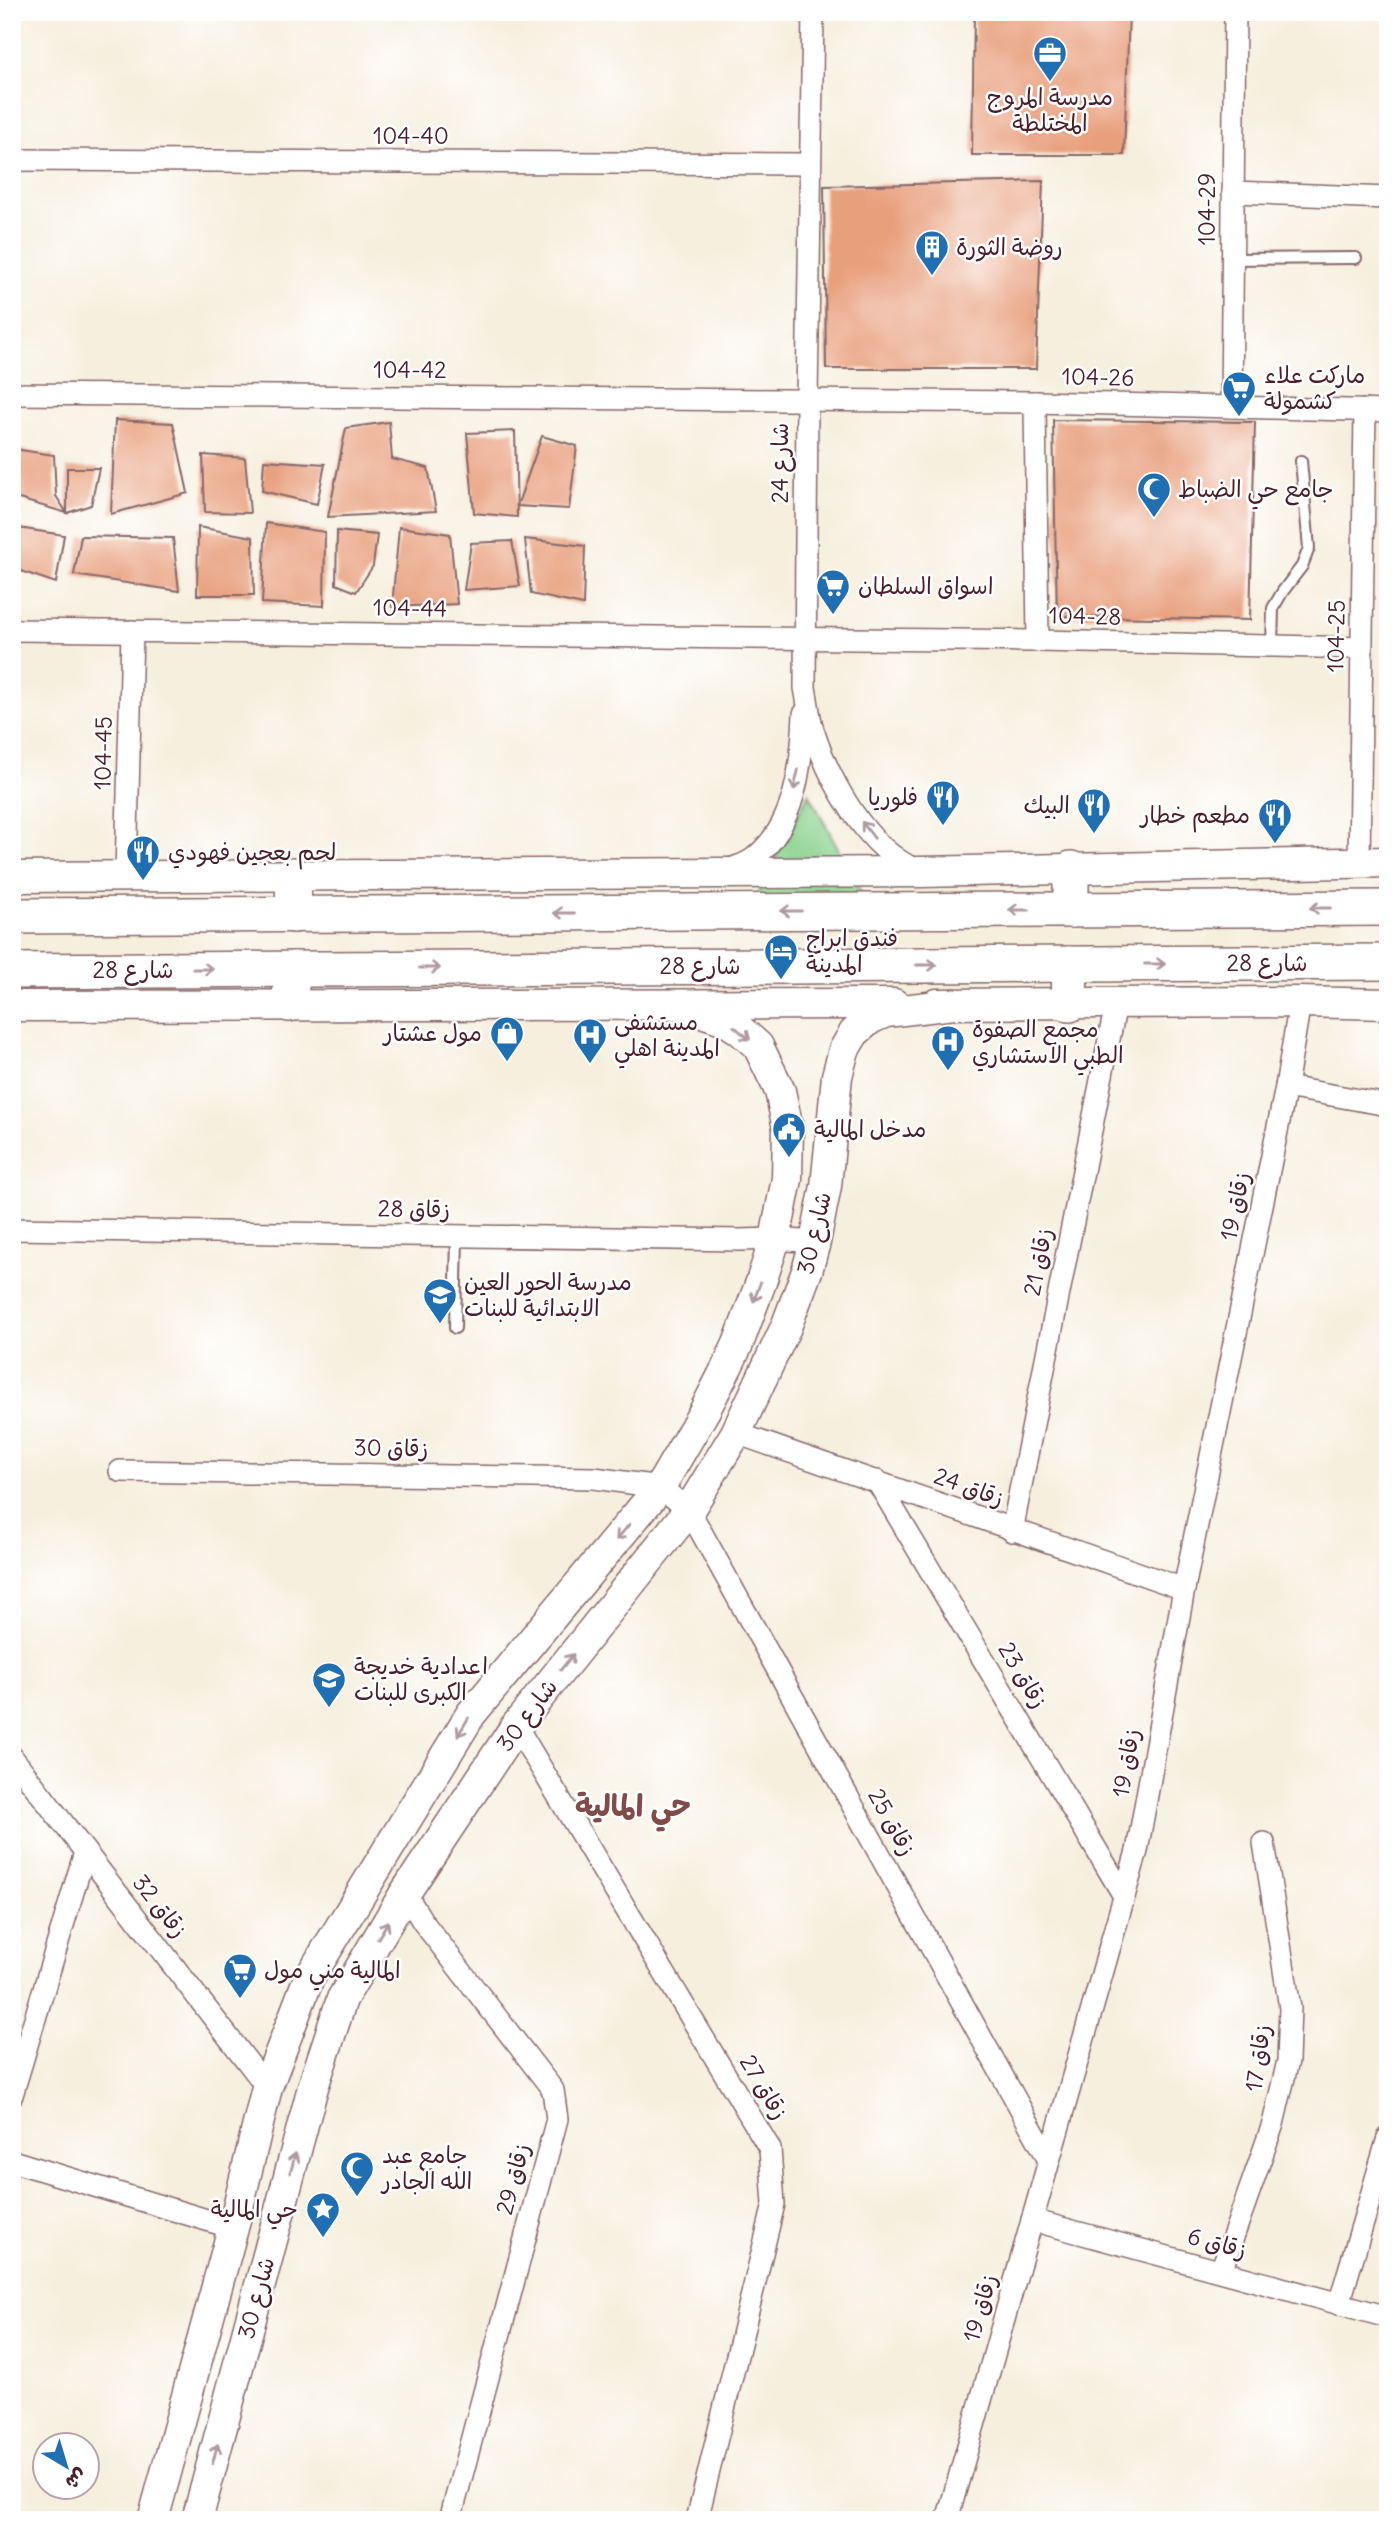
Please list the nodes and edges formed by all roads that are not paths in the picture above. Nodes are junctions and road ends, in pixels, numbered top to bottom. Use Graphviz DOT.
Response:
graph roads {
  1 [pos="813,12"];
  2 [pos="1235,12"];
  3 [pos="12,160"];
  4 [pos="810,164"];
  5 [pos="1233,192"];
  6 [pos="1388,198"];
  7 [pos="1356,258"];
  8 [pos="1233,259"];
  9 [pos="12,394"];
  10 [pos="807,399"];
  11 [pos="1035,402"];
  12 [pos="1231,407"];
  13 [pos="1365,411"];
  14 [pos="1388,411"];
  15 [pos="1301,461"];
  16 [pos="12,630"];
  17 [pos="132,631"];
  18 [pos="806,639"];
  19 [pos="1038,641"];
  20 [pos="1272,646"];
  21 [pos="1362,648"];
  22 [pos="805,688"];
  23 [pos="1373,862"];
  24 [pos="1070,869"];
  25 [pos="727,871"];
  26 [pos="920,872"];
  27 [pos="293,875"];
  28 [pos="127,876"];
  29 [pos="12,877"];
  30 [pos="1388,908"];
  31 [pos="1070,910"];
  32 [pos="294,915"];
  33 [pos="12,916"];
  34 [pos="1388,962"];
  35 [pos="1069,964"];
  36 [pos="293,969"];
  37 [pos="12,971"];
  38 [pos="1300,1002"];
  39 [pos="289,1004"];
  40 [pos="954,1004"];
  41 [pos="1070,1004"];
  42 [pos="1116,1004"];
  43 [pos="1388,1004"];
  44 [pos="681,1005"];
  45 [pos="12,1006"];
  46 [pos="1286,1087"];
  47 [pos="1388,1105"];
  48 [pos="12,1229"];
  49 [pos="457,1236"];
  50 [pos="775,1239"];
  51 [pos="815,1242"];
  52 [pos="455,1328"];
  53 [pos="736,1433"];
  54 [pos="120,1471"];
  55 [pos="877,1481"];
  56 [pos="660,1486"];
  57 [pos="689,1510"];
  58 [pos="1012,1531"];
  59 [pos="1184,1589"];
  60 [pos="516,1726"];
  61 [pos="12,1757"];
  62 [pos="1264,1843"];
  63 [pos="85,1852"];
  64 [pos="405,1893"];
  65 [pos="1124,1896"];
  66 [pos="267,2087"];
  67 [pos="12,2095"];
  68 [pos="1388,2138"];
  69 [pos="1049,2160"];
  70 [pos="12,2161"];
  71 [pos="1032,2220"];
  72 [pos="233,2228"];
  73 [pos="1221,2271"];
  74 [pos="1339,2304"];
  75 [pos="1388,2317"];
  76 [pos="153,2520"];
  77 [pos="197,2520"];
  78 [pos="450,2520"];
  79 [pos="697,2520"];
  80 [pos="947,2520"];
  1 -- 4 [label="street, شارع 24"];
  2 -- 5 [label="street, 104-29"];
  3 -- 4 [label="street, 104-40"];
  4 -- 10 [label="street, شارع 24"];
  5 -- 6 [label="street"];
  5 -- 8 [label="street, 104-29"];
  7 -- 8 [label="lane"];
  8 -- 12 [label="street, 104-29"];
  9 -- 10 [label="street, 104-42"];
  10 -- 11 [label="street, 104-26"];
  10 -- 18 [label="street, شارع 24"];
  11 -- 12 [label="street, 104-26"];
  11 -- 19 [label="street"];
  12 -- 13 [label="street, 104-26"];
  13 -- 14 [label="street, 104-26"];
  13 -- 21 [label="street, 104-25"];
  15 -- 20 [label="lane"];
  16 -- 17 [label="street, 104-44"];
  17 -- 18 [label="street, 104-44"];
  17 -- 28 [label="street, 104-45"];
  18 -- 19 [label="street, 104-28"];
  18 -- 22 [label="street, شارع 24"];
  19 -- 20 [label="street, 104-28"];
  20 -- 21 [label="street, 104-28"];
  21 -- 23 [label="street, 104-25"];
  22 -- 25 [label="street, one-way"];
  26 -- 22 [label="street, شارع 24, one-way"];
  23 -- 24 [label="main road"];
  24 -- 26 [label="main road"];
  24 -- 31 [label="highway"];
  25 -- 26 [label="main road"];
  25 -- 27 [label="main road"];
  27 -- 28 [label="main road"];
  27 -- 32 [label="highway"];
  28 -- 29 [label="main road"];
  30 -- 31 [label="highway, one-way"];
  31 -- 32 [label="highway, one-way"];
  32 -- 33 [label="highway"];
  35 -- 34 [label="highway, شارع 28, one-way"];
  36 -- 35 [label="highway, شارع 28, one-way"];
  35 -- 41 [label="highway"];
  37 -- 36 [label="highway, شارع 28, one-way"];
  36 -- 39 [label="highway"];
  38 -- 42 [label="main road"];
  38 -- 43 [label="main road"];
  38 -- 46 [label="street, زقاق 19"];
  39 -- 44 [label="main road"];
  39 -- 45 [label="main road"];
  40 -- 41 [label="main road"];
  40 -- 44 [label="main road"];
  40 -- 51 [label="main road, شارع 30"];
  41 -- 42 [label="main road"];
  42 -- 58 [label="street, زقاق 21"];
  44 -- 50 [label="main road, شارع 30, one-way"];
  46 -- 47 [label="street"];
  46 -- 59 [label="street, زقاق 19"];
  48 -- 49 [label="street, زقاق 28"];
  49 -- 50 [label="street, زقاق 28"];
  49 -- 52 [label="lane"];
  50 -- 51 [label="street, زقاق 28"];
  50 -- 56 [label="main road, شارع 30, one-way"];
  51 -- 53 [label="main road, شارع 30"];
  53 -- 55 [label="street, زقاق 24"];
  53 -- 57 [label="main road, شارع 30"];
  54 -- 56 [label="street, زقاق 30"];
  55 -- 58 [label="street, زقاق 24"];
  55 -- 65 [label="street, زقاق 23"];
  56 -- 57 [label="street"];
  56 -- 66 [label="main road, شارع 30, one-way"];
  60 -- 57 [label="main road, شارع 30, one-way"];
  57 -- 69 [label="street, زقاق 25"];
  58 -- 59 [label="street, زقاق 24"];
  59 -- 65 [label="street, زقاق 19"];
  60 -- 64 [label="main road, شارع 30"];
  60 -- 79 [label="street, زقاق 27"];
  61 -- 63 [label="street, زقاق 32"];
  62 -- 73 [label="street, زقاق 17"];
  63 -- 66 [label="street, زقاق 32"];
  63 -- 67 [label="street"];
  77 -- 64 [label="main road, شارع 30, one-way"];
  64 -- 78 [label="street, زقاق 29"];
  65 -- 69 [label="street, زقاق 19"];
  66 -- 72 [label="main road, شارع 30"];
  68 -- 74 [label="street"];
  69 -- 71 [label="street, زقاق 19"];
  70 -- 72 [label="street"];
  71 -- 73 [label="street, زقاق 6"];
  71 -- 80 [label="street, زقاق 19"];
  72 -- 76 [label="main road, شارع 30"];
  73 -- 74 [label="street, زقاق 6"];
  74 -- 75 [label="street, زقاق 6"];
}
